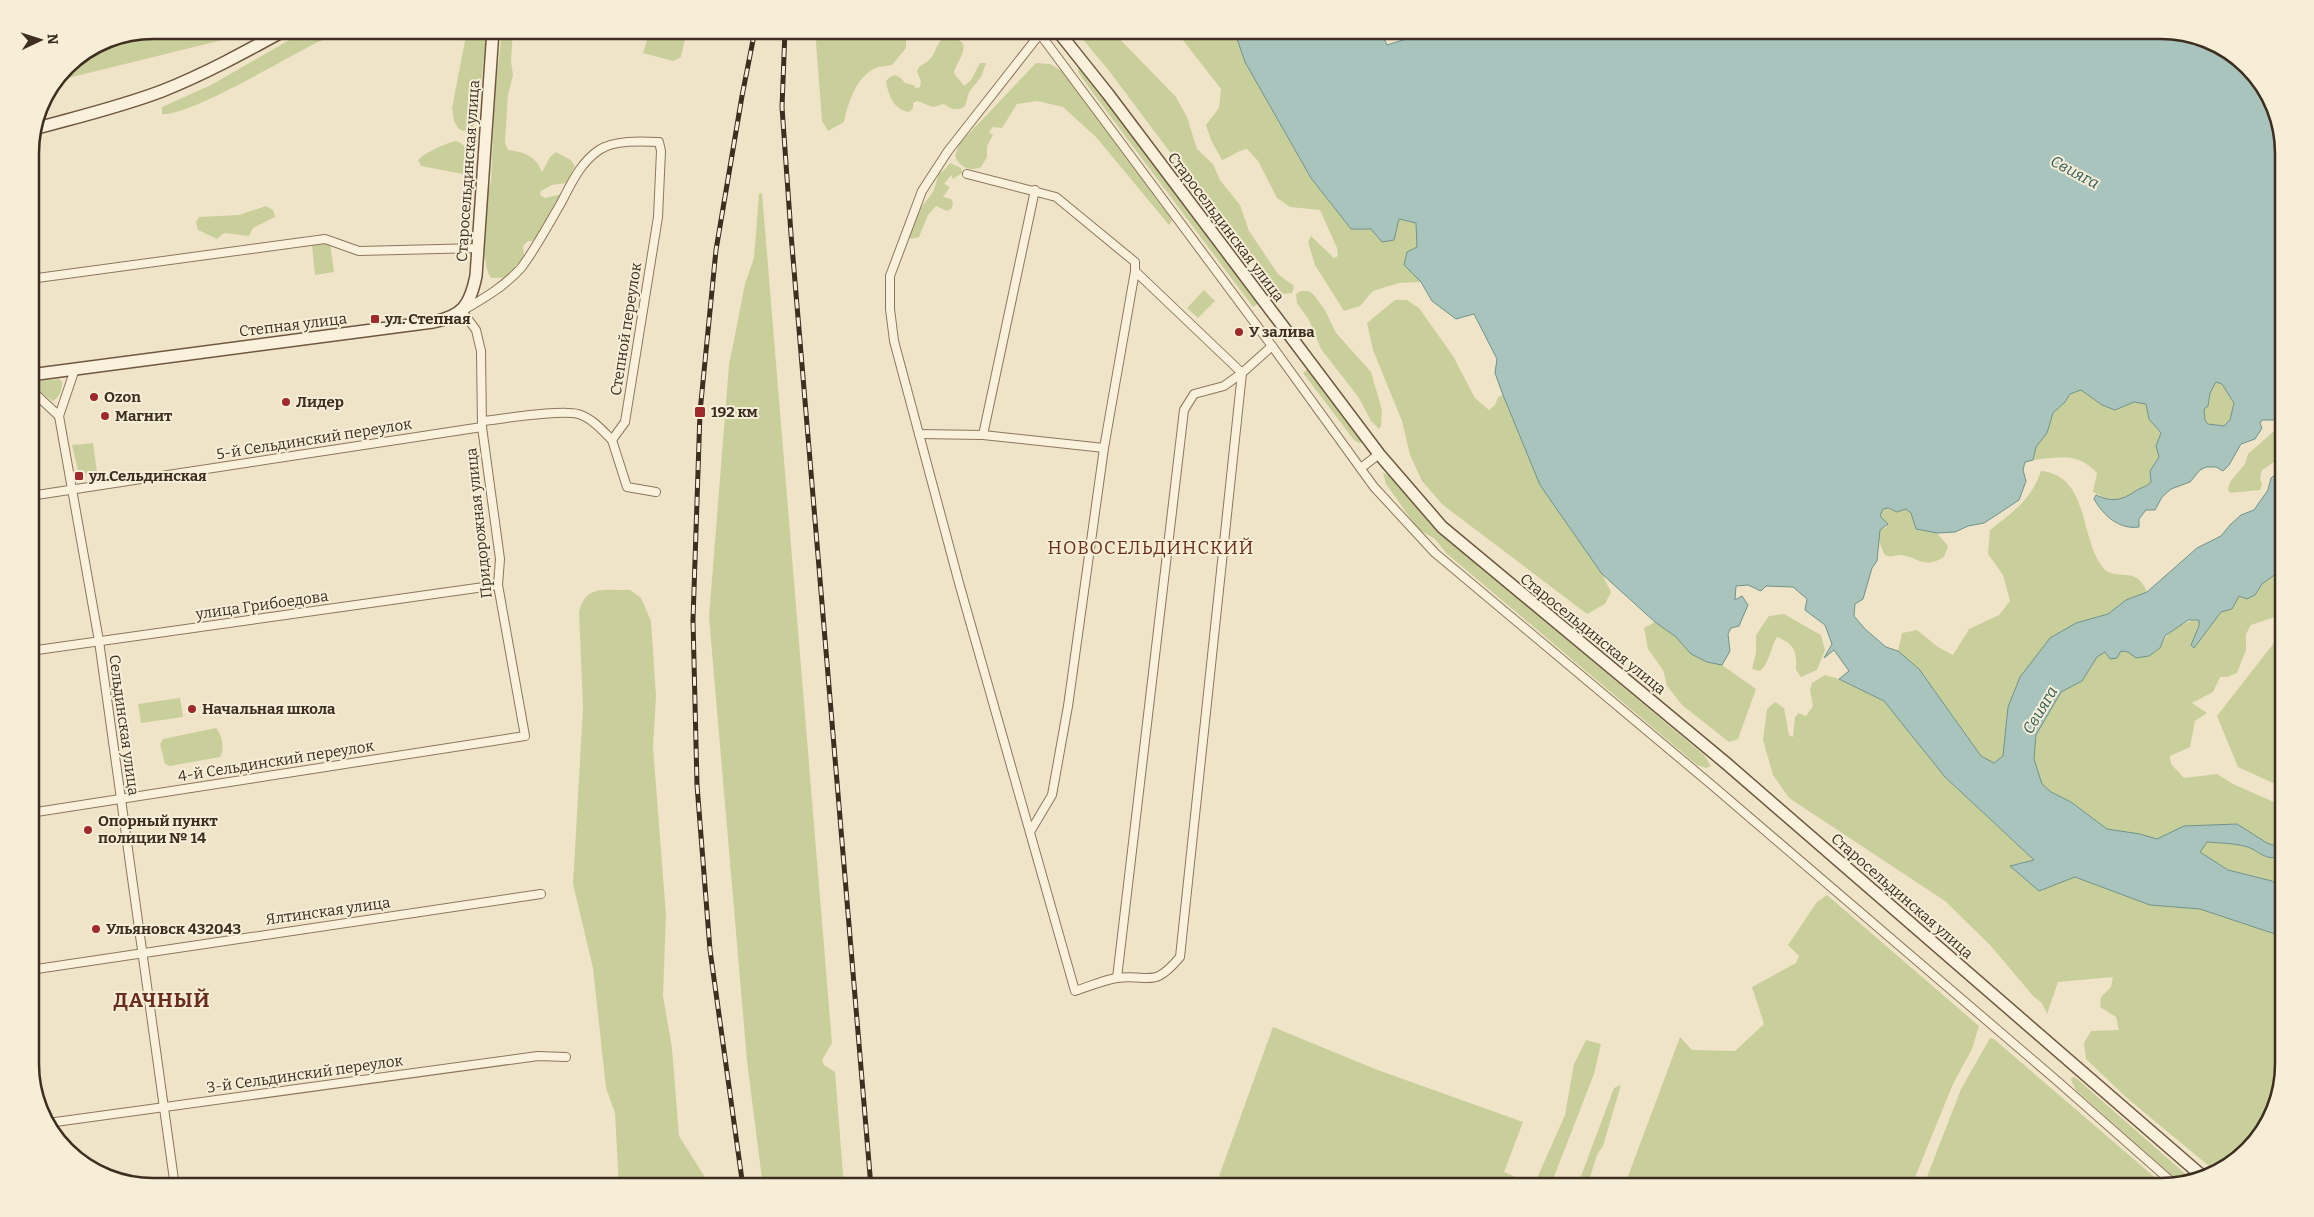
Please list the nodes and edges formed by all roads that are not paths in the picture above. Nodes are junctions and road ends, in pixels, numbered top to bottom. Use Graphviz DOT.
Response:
graph roads {
  1 [pos="268,39"];
  2 [pos="492,39"];
  3 [pos="1036,39"];
  4 [pos="1046,39"];
  5 [pos="1064,39"];
  6 [pos="42,126"];
  7 [pos="659,142"];
  8 [pos="967,174"];
  9 [pos="1035,190"];
  10 [pos="479,248"];
  11 [pos="1135,270"];
  12 [pos="39,278"];
  13 [pos="462,311"];
  14 [pos="1272,346"];
  15 [pos="75,369"];
  16 [pos="1242,372"];
  17 [pos="39,374"];
  18 [pos="39,397"];
  19 [pos="59,416"];
  20 [pos="482,424"];
  21 [pos="919,434"];
  22 [pos="983,435"];
  23 [pos="612,440"];
  24 [pos="1104,448"];
  25 [pos="1379,454"];
  26 [pos="1361,468"];
  27 [pos="73,490"];
  28 [pos="656,492"];
  29 [pos="39,495"];
  30 [pos="498,585"];
  31 [pos="99,641"];
  32 [pos="39,650"];
  33 [pos="525,736"];
  34 [pos="120,799"];
  35 [pos="39,811"];
  36 [pos="1030,832"];
  37 [pos="541,894"];
  38 [pos="142,955"];
  39 [pos="39,969"];
  40 [pos="1117,978"];
  41 [pos="566,1057"];
  42 [pos="163,1107"];
  43 [pos="55,1123"];
  44 [pos="2198,1172"];
  45 [pos="173,1178"];
  46 [pos="2168,1178"];
  1 -- 6 [label="main road"];
  2 -- 10 [label="main road, Старосельдинская улица"];
  3 -- 21 [label="street"];
  4 -- 14 [label="street"];
  5 -- 25 [label="main road, Старосельдинская улица"];
  7 -- 13 [label="street, Степная улица"];
  7 -- 23 [label="street, Степной переулок"];
  8 -- 9 [label="street"];
  9 -- 11 [label="street"];
  9 -- 22 [label="street"];
  10 -- 12 [label="street"];
  10 -- 13 [label="main road, Старосельдинская улица"];
  11 -- 16 [label="street"];
  11 -- 24 [label="street"];
  13 -- 15 [label="main road, Степная улица"];
  13 -- 20 [label="street, Придорожная улица"];
  14 -- 16 [label="street"];
  14 -- 26 [label="street"];
  15 -- 17 [label="main road, Степная улица"];
  15 -- 19 [label="street, Сельдинская улица"];
  16 -- 40 [label="street"];
  16 -- 40 [label="street"];
  18 -- 19 [label="street"];
  19 -- 27 [label="street, Сельдинская улица"];
  20 -- 23 [label="street, 5-й Сельдинский переулок"];
  20 -- 27 [label="street, 5-й Сельдинский переулок"];
  20 -- 30 [label="street, Придорожная улица"];
  21 -- 22 [label="street"];
  21 -- 36 [label="street"];
  22 -- 24 [label="street"];
  23 -- 28 [label="street"];
  24 -- 36 [label="street"];
  25 -- 26 [label="street"];
  25 -- 44 [label="main road, Старосельдинская улица"];
  26 -- 46 [label="street"];
  27 -- 29 [label="street, 5-й Сельдинский переулок"];
  27 -- 31 [label="street, Сельдинская улица"];
  30 -- 31 [label="street, улица Грибоедова"];
  30 -- 33 [label="street, Придорожная улица"];
  31 -- 32 [label="street, улица Грибоедова"];
  31 -- 34 [label="street, Сельдинская улица"];
  33 -- 34 [label="street, 4-й Сельдинский переулок"];
  34 -- 35 [label="street, 4-й Сельдинский переулок"];
  34 -- 38 [label="street, Сельдинская улица"];
  36 -- 40 [label="street"];
  37 -- 38 [label="street, Ялтинская улица"];
  38 -- 39 [label="street, Ялтинская улица"];
  38 -- 42 [label="street, Сельдинская улица"];
  41 -- 42 [label="street, 3-й Сельдинский переулок"];
  42 -- 43 [label="street, 3-й Сельдинский переулок"];
  42 -- 45 [label="street, Сельдинская улица"];
}
